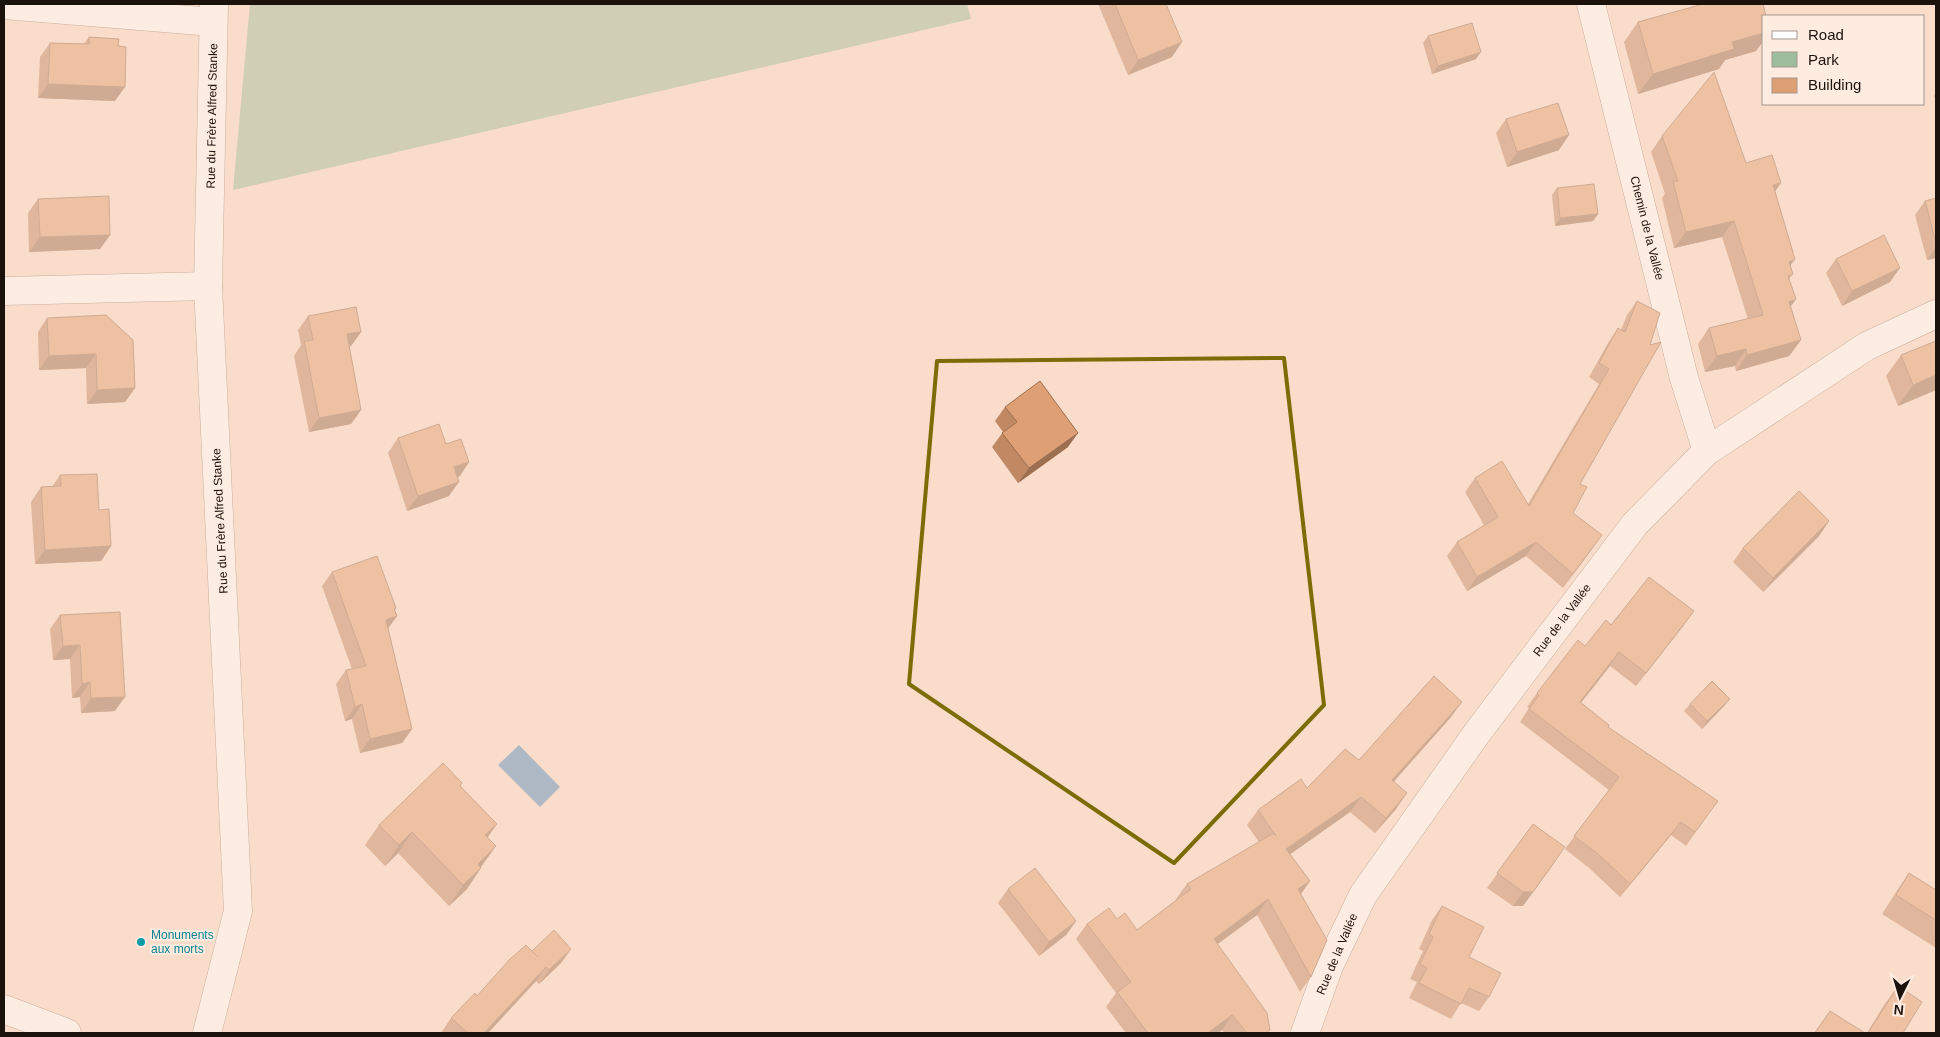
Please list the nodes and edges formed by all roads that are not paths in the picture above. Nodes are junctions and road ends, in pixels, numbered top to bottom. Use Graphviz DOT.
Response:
graph roads {
  1 [pos="1591,4"];
  2 [pos="4,5"];
  3 [pos="214,13"];
  4 [pos="208,286"];
  5 [pos="4,291"];
  6 [pos="1936,314"];
  7 [pos="1707,452"];
  8 [pos="4,1009"];
  9 [pos="67,1033"];
  10 [pos="207,1033"];
  11 [pos="1304,1033"];
  1 -- 7 [label="street, Chemin de la Vallée"];
  2 -- 3 [label="street"];
  3 -- 4 [label="street, Rue du Frère Alfred Stanke"];
  4 -- 5 [label="street"];
  4 -- 10 [label="street, Rue du Frère Alfred Stanke"];
  6 -- 7 [label="street, Rue de la Vallée"];
  7 -- 11 [label="street, Rue de la Vallée"];
  8 -- 9 [label="street"];
}
